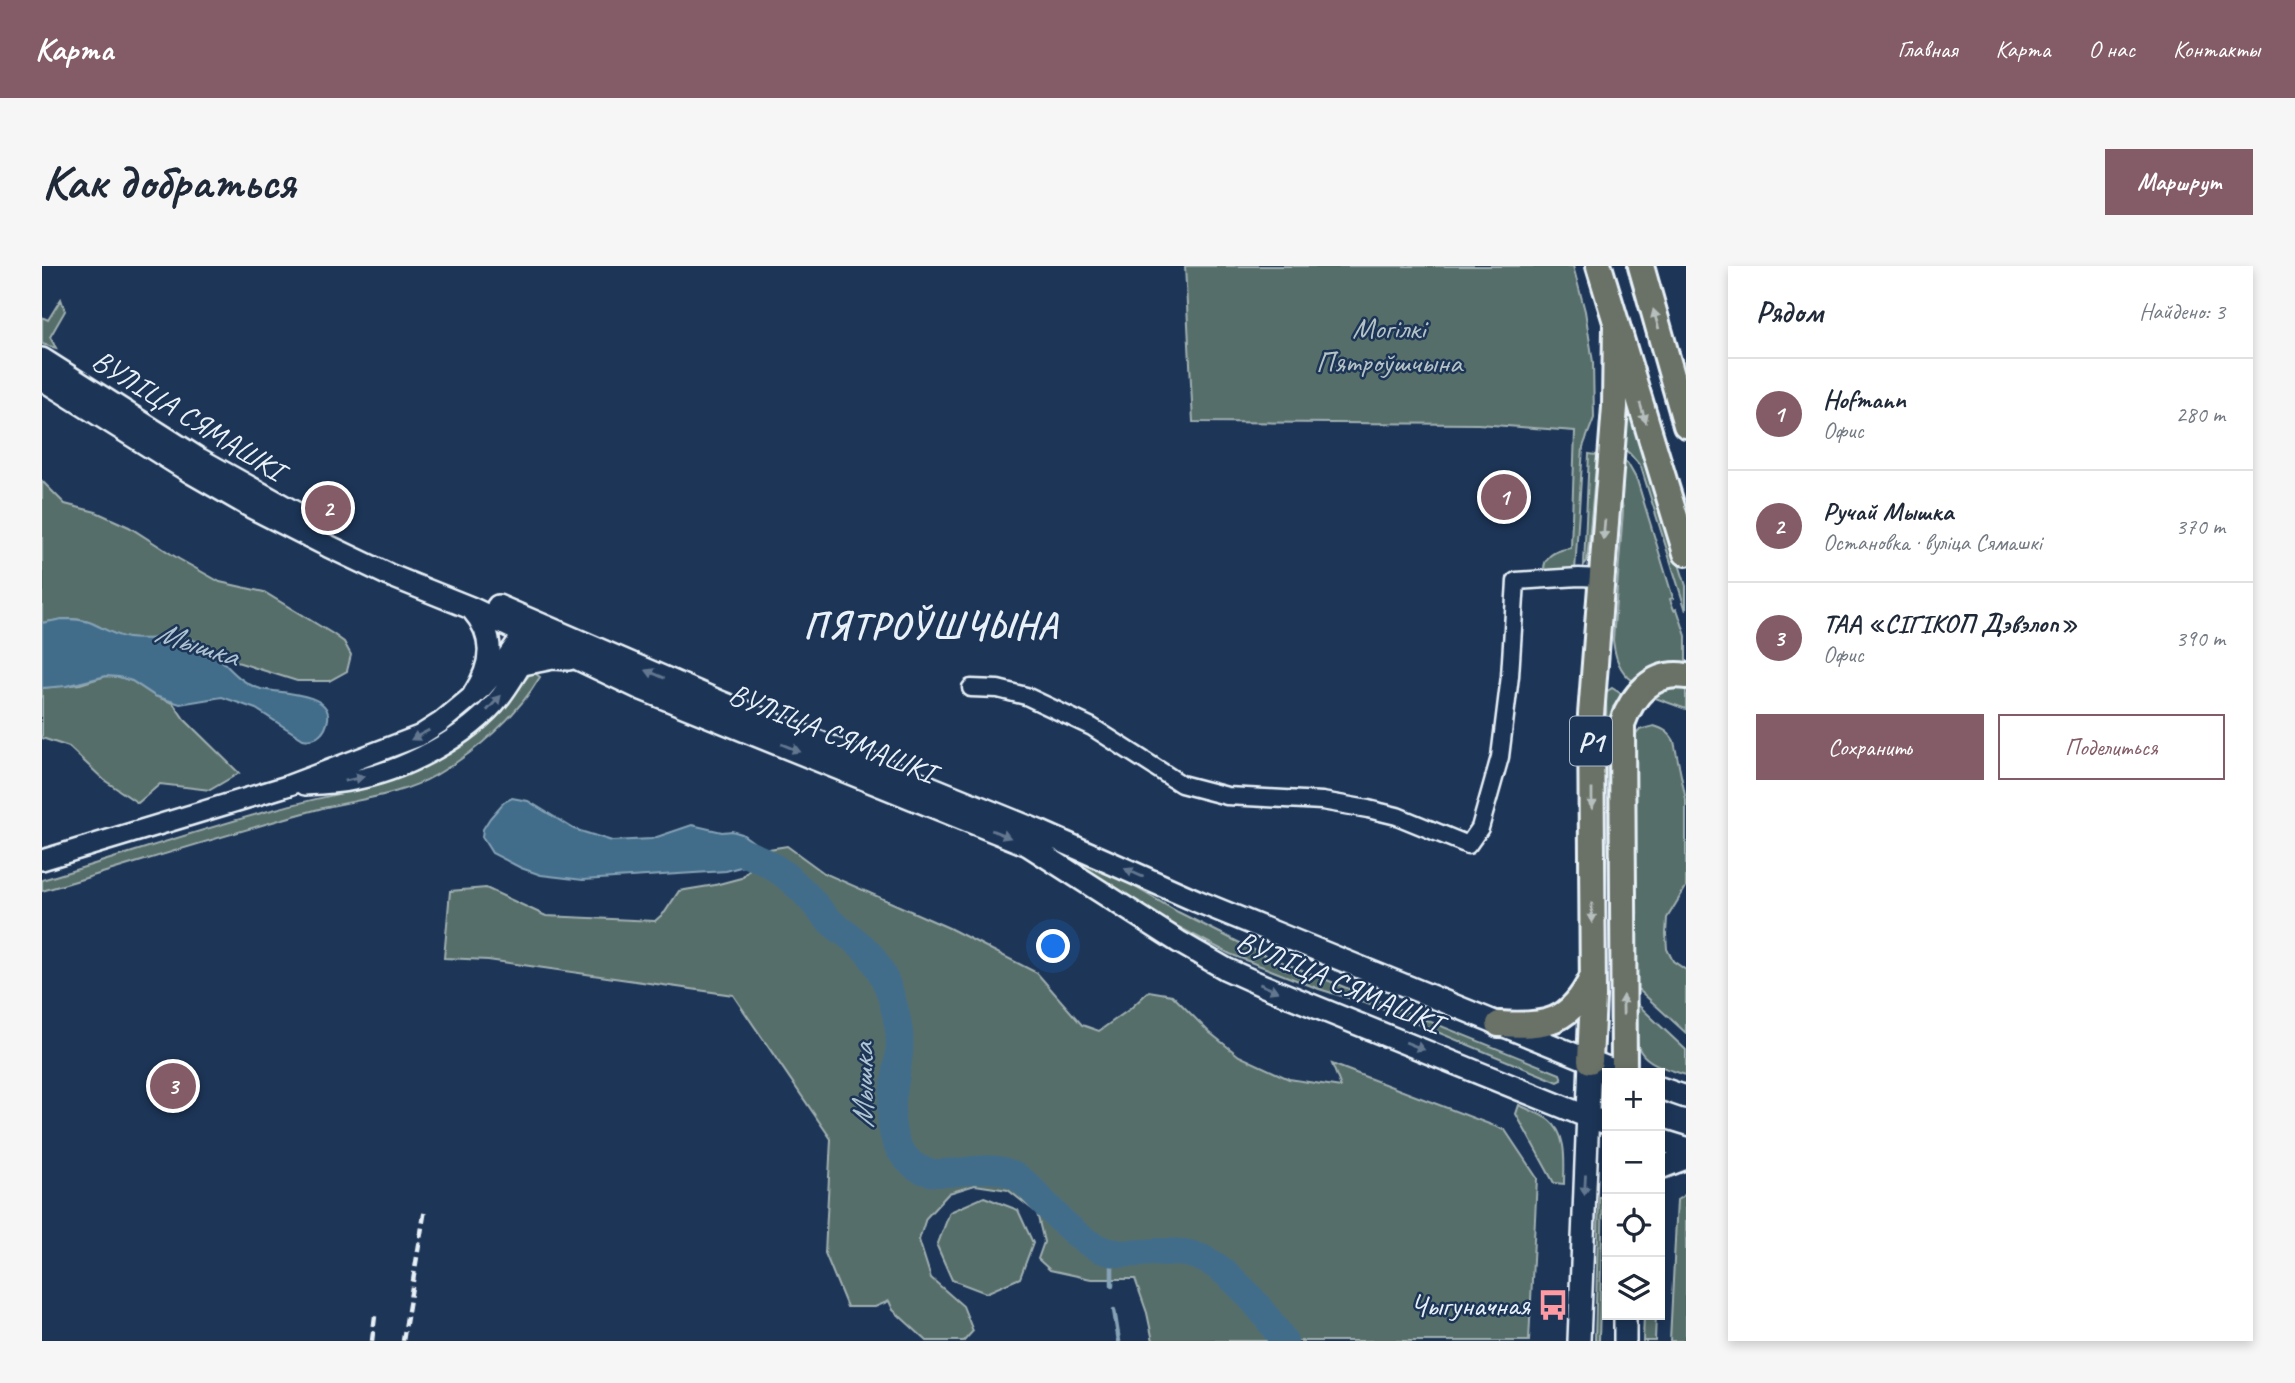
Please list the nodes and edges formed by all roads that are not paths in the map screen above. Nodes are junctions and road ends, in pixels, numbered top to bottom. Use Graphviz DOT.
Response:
graph roads {
  1 [pos="1599,266"];
  2 [pos="1641,266"];
  3 [pos="1616,324"];
  4 [pos="42,359"];
  5 [pos="42,379"];
  6 [pos="1686,425"];
  7 [pos="1686,552"];
  8 [pos="1600,578"];
  9 [pos="471,608"];
  10 [pos="535,633"];
  11 [pos="578,660"];
  12 [pos="523,664"];
  13 [pos="1686,676"];
  14 [pos="971,688"];
  15 [pos="474,694"];
  16 [pos="287,786"];
  17 [pos="42,860"];
  18 [pos="1592,977"];
  19 [pos="1499,1024"];
  20 [pos="1590,1062"];
  21 [pos="1607,1068"];
  22 [pos="1622,1068"];
  23 [pos="1665,1090"];
  24 [pos="1686,1097"];
  25 [pos="1598,1120"];
  26 [pos="1665,1142"];
  27 [pos="1686,1148"];
  28 [pos="1686,1158"];
  29 [pos="1665,1166"];
  30 [pos="1625,1320"];
  31 [pos="1579,1341"];
  32 [pos="1625,1341"];
  1 -- 3 [label="main road, Р1"];
  6 -- 2 [label="main road, one-way"];
  3 -- 7 [label="main road, one-way"];
  3 -- 8 [label="main road, Р1, one-way"];
  4 -- 10 [label="main road, ВУЛІЦА СЯМАШКІ"];
  5 -- 9 [label="main road, ВУЛІЦА СЯМАШКІ"];
  8 -- 14 [label="street"];
  8 -- 18 [label="main road, Р1, one-way"];
  9 -- 10 [label="main road, ВУЛІЦА СЯМАШКІ"];
  9 -- 15 [label="main road"];
  10 -- 11 [label="main road, ВУЛІЦА СЯМАШКІ"];
  10 -- 12 [label="street"];
  10 -- 15 [label="street"];
  19 -- 10 [label="main road, ВУЛІЦА СЯМАШКІ, one-way"];
  11 -- 12 [label="main road"];
  11 -- 25 [label="main road, ВУЛІЦА СЯМАШКІ, one-way"];
  16 -- 12 [label="street, one-way"];
  22 -- 13 [label="main road, one-way"];
  15 -- 16 [label="street, one-way"];
  16 -- 17 [label="street"];
  18 -- 19 [label="main road"];
  18 -- 20 [label="main road, Р1"];
  19 -- 20 [label="main road, ВУЛІЦА СЯМАШКІ"];
  20 -- 21 [label="main road, ВУЛІЦА СЯМАШКІ"];
  20 -- 25 [label="main road, Р1"];
  23 -- 24 [label="main road"];
  25 -- 31 [label="main road, Р1, one-way"];
  26 -- 27 [label="main road"];
  28 -- 29 [label="main road"];
  30 -- 32 [label="main road"];
}
